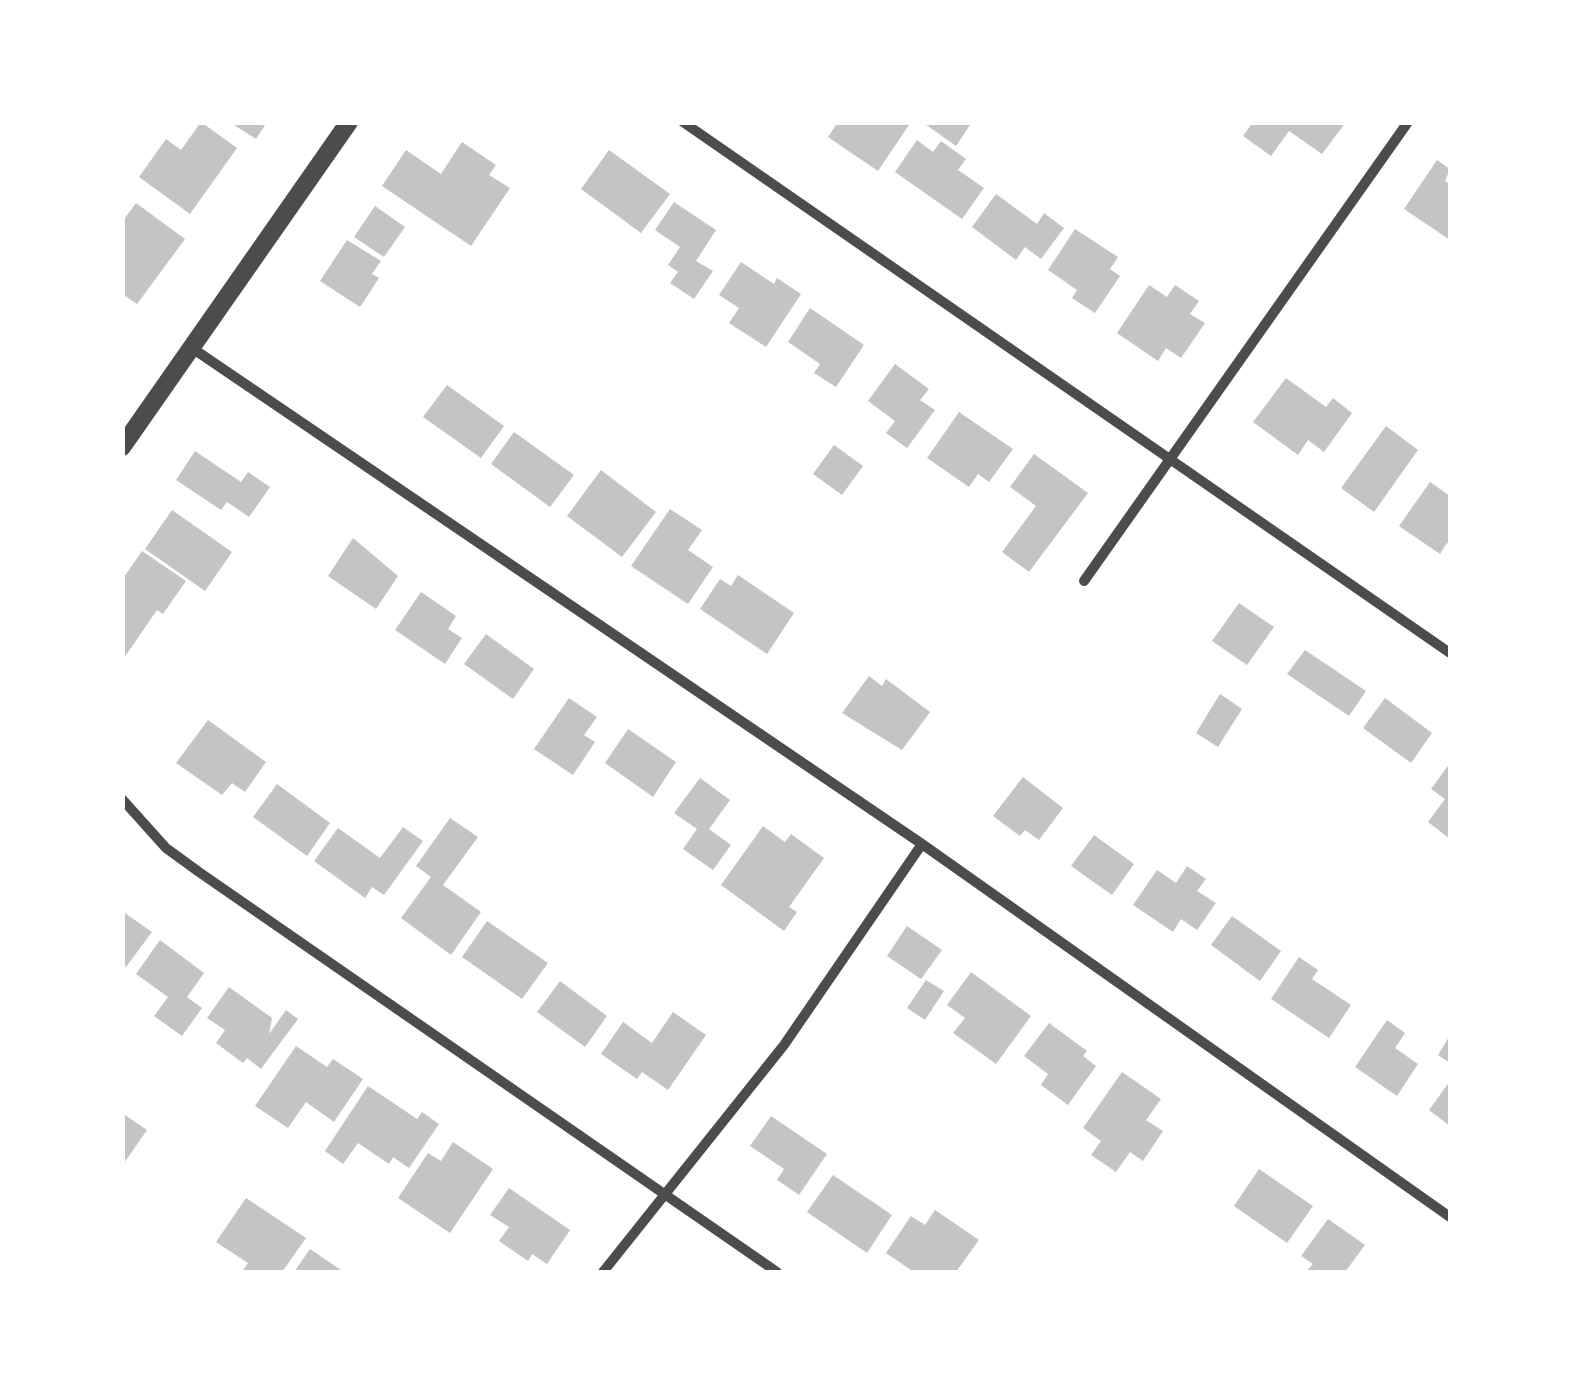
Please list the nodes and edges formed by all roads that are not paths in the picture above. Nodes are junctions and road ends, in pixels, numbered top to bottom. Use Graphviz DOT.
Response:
graph roads {
  1 [pos="349,122"];
  2 [pos="683,122"];
  3 [pos="1408,122"];
  4 [pos="192,348"];
  5 [pos="122,447"];
  6 [pos="1170,458"];
  7 [pos="1084,581"];
  8 [pos="1450,653"];
  9 [pos="122,799"];
  10 [pos="922,844"];
  11 [pos="665,1194"];
  12 [pos="1450,1217"];
  13 [pos="603,1272"];
  14 [pos="778,1272"];
  1 -- 4 [label="street"];
  2 -- 6 [label="street"];
  3 -- 6 [label="street"];
  4 -- 5 [label="street"];
  4 -- 10 [label="street"];
  6 -- 7 [label="street"];
  6 -- 8 [label="street"];
  9 -- 11 [label="street"];
  10 -- 11 [label="street"];
  10 -- 12 [label="street"];
  11 -- 13 [label="street"];
  11 -- 14 [label="street"];
}
